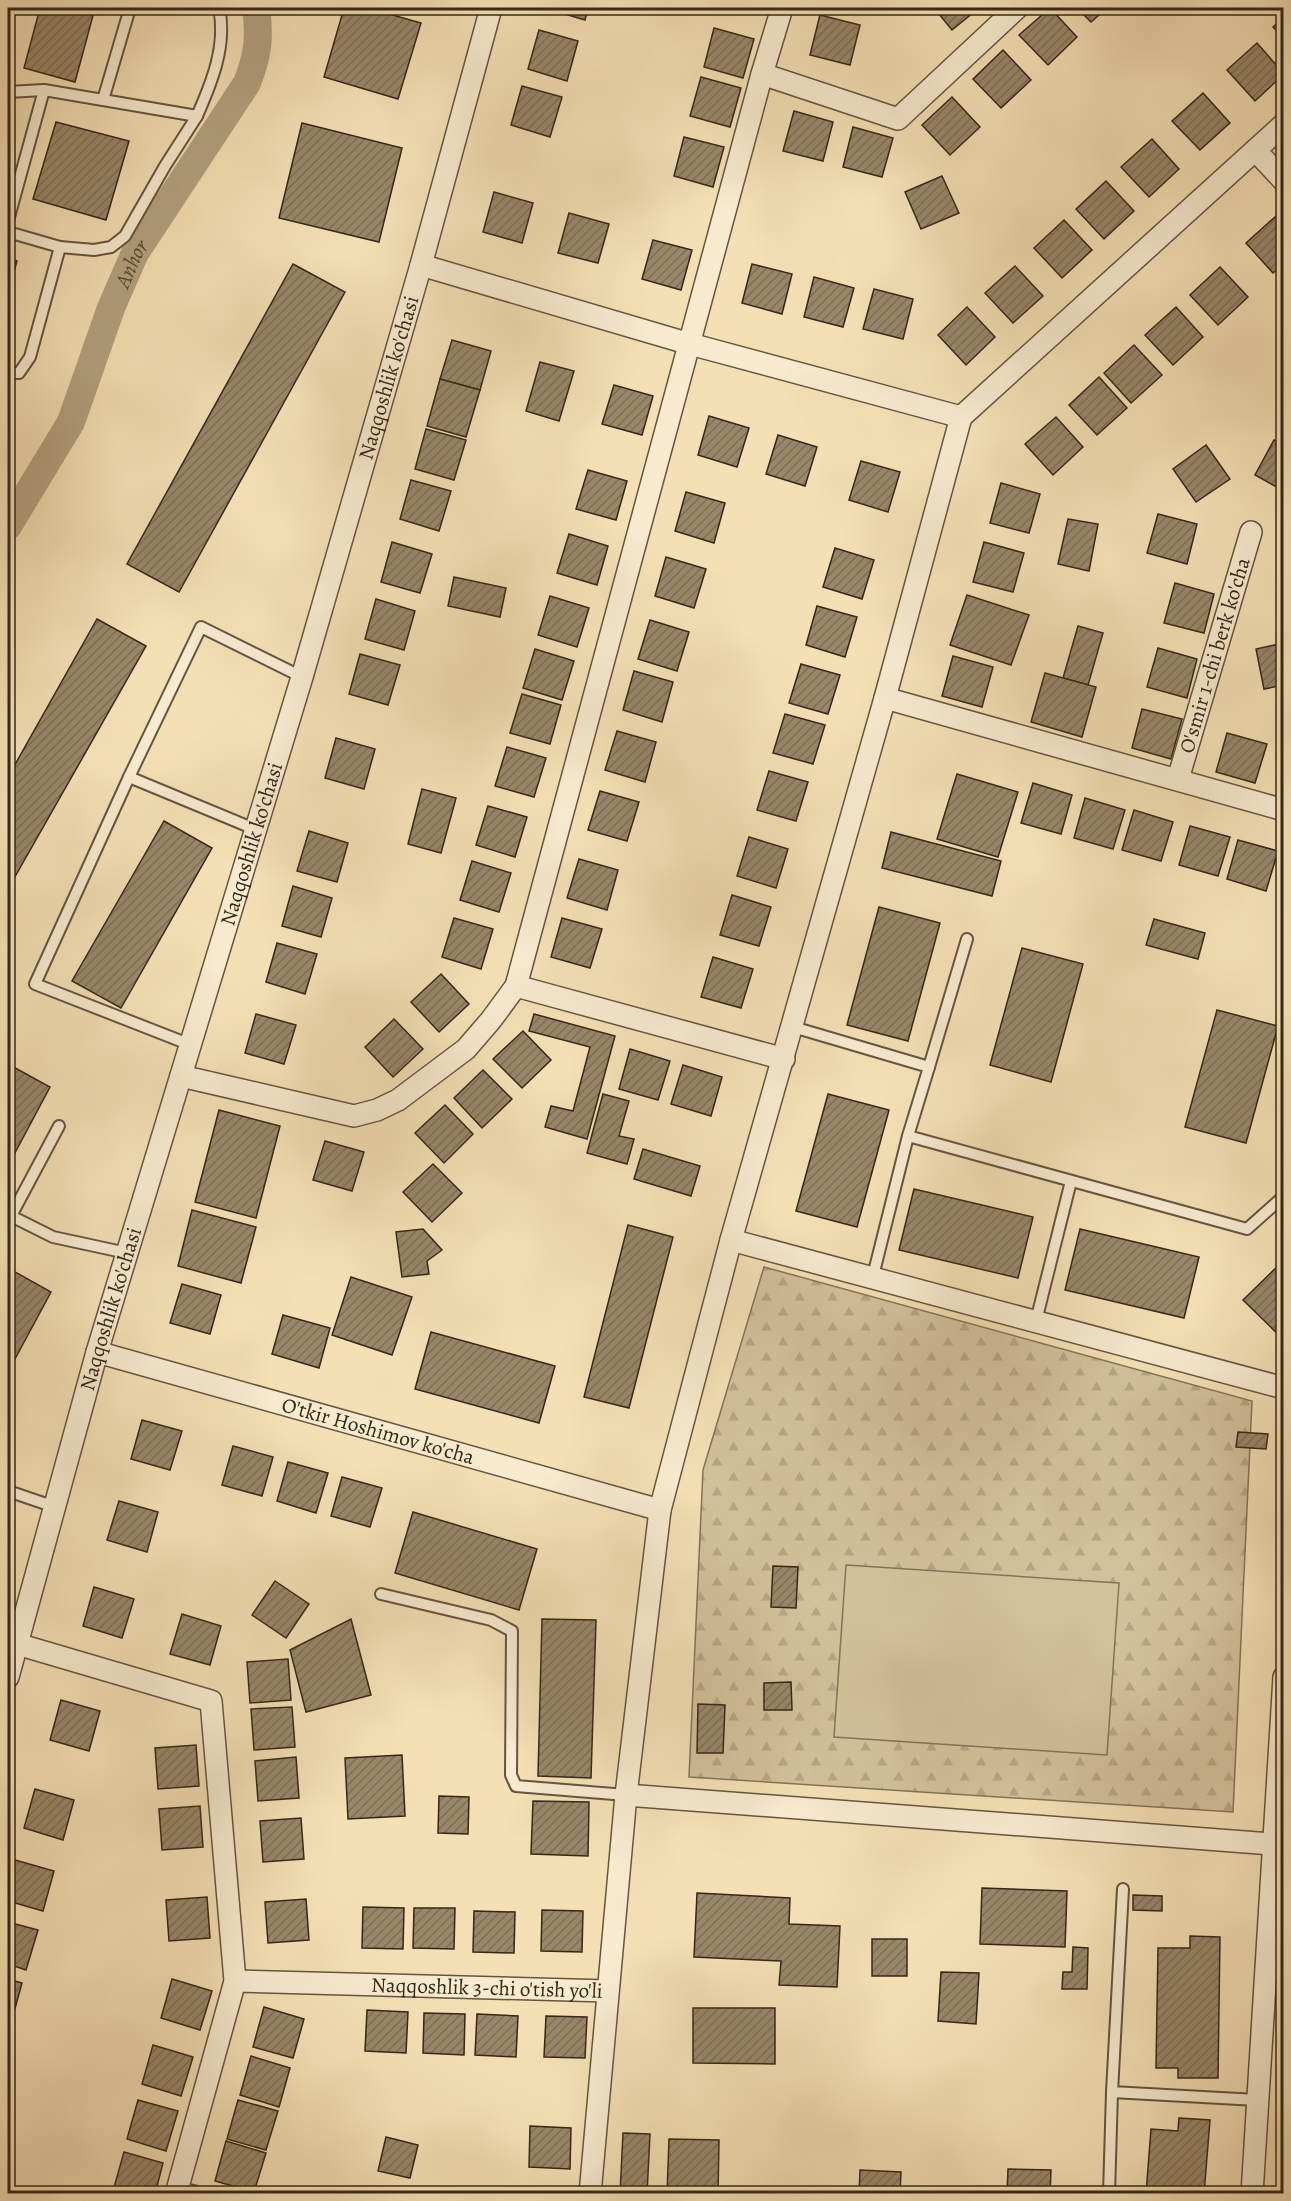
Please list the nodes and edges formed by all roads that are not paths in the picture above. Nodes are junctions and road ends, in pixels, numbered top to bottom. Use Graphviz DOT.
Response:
graph roads {
  1 [pos="130,8"];
  2 [pos="219,8"];
  3 [pos="490,8"];
  4 [pos="782,8"];
  5 [pos="1017,8"];
  6 [pos="762,74"];
  7 [pos="44,90"];
  8 [pos="8,92"];
  9 [pos="103,100"];
  10 [pos="197,116"];
  11 [pos="1284,124"];
  12 [pos="1256,151"];
  13 [pos="1284,181"];
  14 [pos="8,221"];
  15 [pos="8,232"];
  16 [pos="60,247"];
  17 [pos="421,265"];
  18 [pos="690,344"];
  19 [pos="8,373"];
  20 [pos="961,417"];
  21 [pos="1251,532"];
  22 [pos="302,677"];
  23 [pos="885,698"];
  24 [pos="129,777"];
  25 [pos="1178,779"];
  26 [pos="1284,810"];
  27 [pos="257,830"];
  28 [pos="968,939"];
  29 [pos="516,986"];
  30 [pos="793,1027"];
  31 [pos="190,1045"];
  32 [pos="784,1059"];
  33 [pos="929,1067"];
  34 [pos="181,1076"];
  35 [pos="59,1126"];
  36 [pos="908,1136"];
  37 [pos="1071,1180"];
  38 [pos="1284,1196"];
  39 [pos="9,1218"];
  40 [pos="732,1240"];
  41 [pos="127,1253"];
  42 [pos="873,1276"];
  43 [pos="1036,1321"];
  44 [pos="97,1352"];
  45 [pos="1284,1388"];
  46 [pos="8,1491"];
  47 [pos="55,1508"];
  48 [pos="660,1510"];
  49 [pos="381,1594"];
  50 [pos="18,1644"];
  51 [pos="8,1677"];
  52 [pos="1284,1677"];
  53 [pos="626,1795"];
  54 [pos="1272,1844"];
  55 [pos="1123,1889"];
  56 [pos="235,1981"];
  57 [pos="608,1991"];
  58 [pos="1112,2092"];
  59 [pos="1257,2100"];
  60 [pos="177,2190"];
  61 [pos="205,2193"];
  62 [pos="590,2193"];
  63 [pos="1109,2193"];
  64 [pos="1252,2193"];
  1 -- 9 [label="lane"];
  2 -- 10 [label="lane"];
  3 -- 17 [label="street, Naqqoshlik ko'chasi"];
  4 -- 6 [label="street"];
  5 -- 6 [label="street"];
  6 -- 18 [label="street"];
  7 -- 8 [label="lane"];
  7 -- 9 [label="lane"];
  7 -- 14 [label="lane"];
  9 -- 10 [label="lane"];
  10 -- 16 [label="lane"];
  11 -- 12 [label="street"];
  12 -- 13 [label="street"];
  12 -- 20 [label="street"];
  15 -- 16 [label="lane"];
  16 -- 19 [label="lane"];
  17 -- 18 [label="street"];
  17 -- 22 [label="street, Naqqoshlik ko'chasi"];
  18 -- 20 [label="street"];
  18 -- 29 [label="street"];
  20 -- 23 [label="street"];
  21 -- 25 [label="street, O'smir 1-chi berk ko'cha"];
  22 -- 24 [label="lane"];
  22 -- 27 [label="street, Naqqoshlik ko'chasi"];
  23 -- 25 [label="street"];
  23 -- 30 [label="street"];
  24 -- 27 [label="lane"];
  24 -- 31 [label="lane"];
  25 -- 26 [label="street"];
  27 -- 31 [label="street, Naqqoshlik ko'chasi"];
  28 -- 33 [label="lane"];
  29 -- 32 [label="street"];
  29 -- 34 [label="street"];
  30 -- 32 [label="street"];
  30 -- 33 [label="lane"];
  31 -- 34 [label="street, Naqqoshlik ko'chasi"];
  32 -- 40 [label="street"];
  33 -- 36 [label="lane"];
  34 -- 41 [label="street, Naqqoshlik ko'chasi"];
  35 -- 39 [label="lane"];
  36 -- 37 [label="lane"];
  36 -- 42 [label="lane"];
  37 -- 38 [label="lane"];
  37 -- 43 [label="lane"];
  39 -- 41 [label="lane"];
  40 -- 42 [label="street"];
  40 -- 48 [label="street"];
  41 -- 44 [label="street, Naqqoshlik ko'chasi"];
  42 -- 43 [label="street"];
  43 -- 45 [label="street"];
  44 -- 47 [label="street, Naqqoshlik ko'chasi"];
  44 -- 48 [label="street, O'tkir Hoshimov ko'cha"];
  46 -- 47 [label="lane"];
  47 -- 50 [label="street, Naqqoshlik ko'chasi"];
  48 -- 53 [label="street"];
  49 -- 53 [label="lane"];
  50 -- 51 [label="street, Naqqoshlik ko'chasi"];
  50 -- 56 [label="street"];
  52 -- 54 [label="street"];
  53 -- 54 [label="street"];
  53 -- 57 [label="street"];
  54 -- 59 [label="street"];
  55 -- 58 [label="lane"];
  56 -- 57 [label="street, Naqqoshlik 3-chi o'tish yo'li"];
  56 -- 60 [label="street"];
  57 -- 62 [label="street, Naqqoshlik 3-chi o'tish yo'li"];
  58 -- 59 [label="lane"];
  58 -- 63 [label="lane"];
  59 -- 64 [label="street"];
  60 -- 61 [label="lane"];
}
